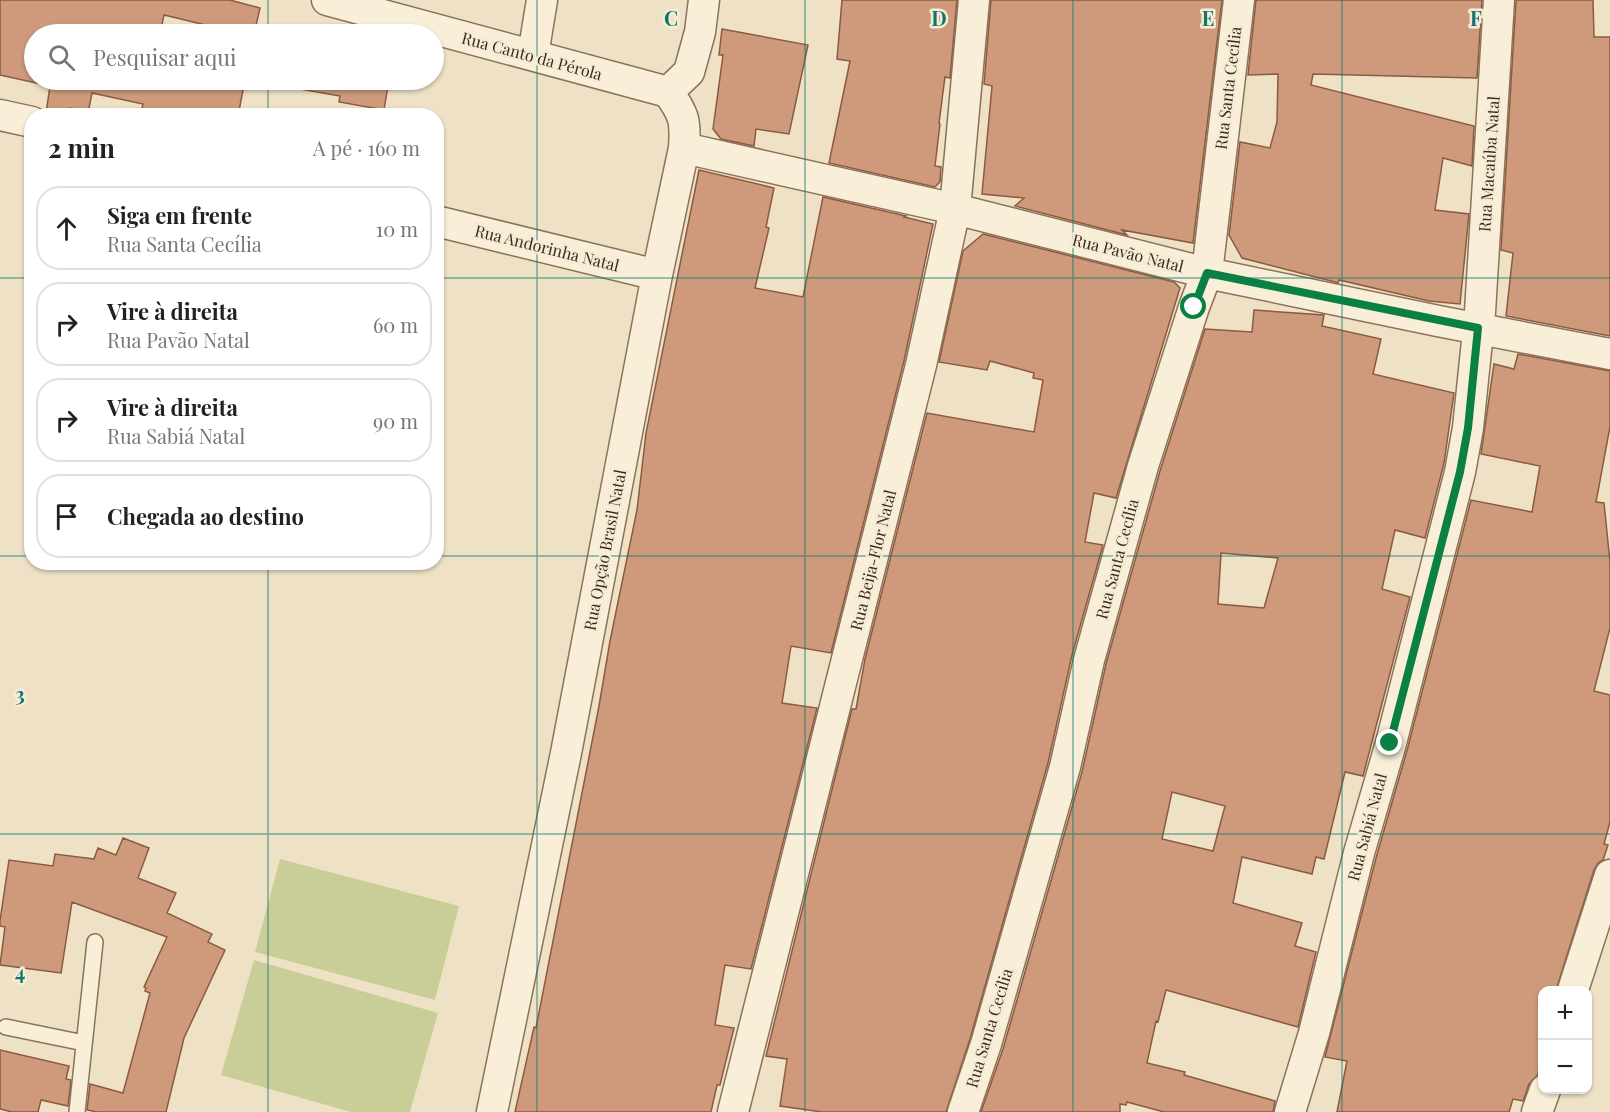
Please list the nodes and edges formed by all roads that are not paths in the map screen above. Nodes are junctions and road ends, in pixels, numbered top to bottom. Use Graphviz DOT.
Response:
graph roads {
  1 [pos="327,0"];
  2 [pos="542,0"];
  3 [pos="704,0"];
  4 [pos="974,0"];
  5 [pos="1239,0"];
  6 [pos="1499,0"];
  7 [pos="414,24"];
  8 [pos="444,32"];
  9 [pos="533,55"];
  10 [pos="668,92"];
  11 [pos="0,115"];
  12 [pos="24,120"];
  13 [pos="684,148"];
  14 [pos="955,209"];
  15 [pos="444,223"];
  16 [pos="1207,273"];
  17 [pos="657,275"];
  18 [pos="1478,328"];
  19 [pos="1610,354"];
  20 [pos="1610,875"];
  21 [pos="95,942"];
  22 [pos="1574,986"];
  23 [pos="6,1028"];
  24 [pos="84,1043"];
  25 [pos="1543,1094"];
  26 [pos="77,1112"];
  27 [pos="492,1112"];
  28 [pos="733,1112"];
  29 [pos="963,1112"];
  30 [pos="1290,1112"];
  31 [pos="1537,1112"];
  1 -- 7 [label="street, Rua Canto da Pérola"];
  2 -- 9 [label="street"];
  3 -- 10 [label="street"];
  4 -- 14 [label="street, Rua Beija-Flor Natal"];
  5 -- 16 [label="street, Rua Santa Cecília"];
  6 -- 18 [label="street, Rua Macaúba Natal"];
  8 -- 9 [label="street, Rua Canto da Pérola"];
  9 -- 10 [label="street, Rua Canto da Pérola"];
  10 -- 13 [label="street, Rua Opção Brasil Natal"];
  11 -- 12 [label="street"];
  13 -- 14 [label="street, Rua Pavão Natal"];
  13 -- 17 [label="street, Rua Opção Brasil Natal"];
  14 -- 16 [label="street, Rua Pavão Natal"];
  14 -- 28 [label="street, Rua Beija-Flor Natal"];
  15 -- 17 [label="street, Rua Andorinha Natal"];
  16 -- 18 [label="street, Rua Pavão Natal"];
  16 -- 29 [label="street, Rua Santa Cecília"];
  17 -- 27 [label="street, Rua Opção Brasil Natal"];
  18 -- 19 [label="street, Rua Pavão Natal"];
  18 -- 30 [label="street, Rua Sabiá Natal"];
  20 -- 22 [label="street"];
  21 -- 24 [label="lane"];
  23 -- 24 [label="lane"];
  24 -- 26 [label="lane"];
  25 -- 31 [label="street"];
}
